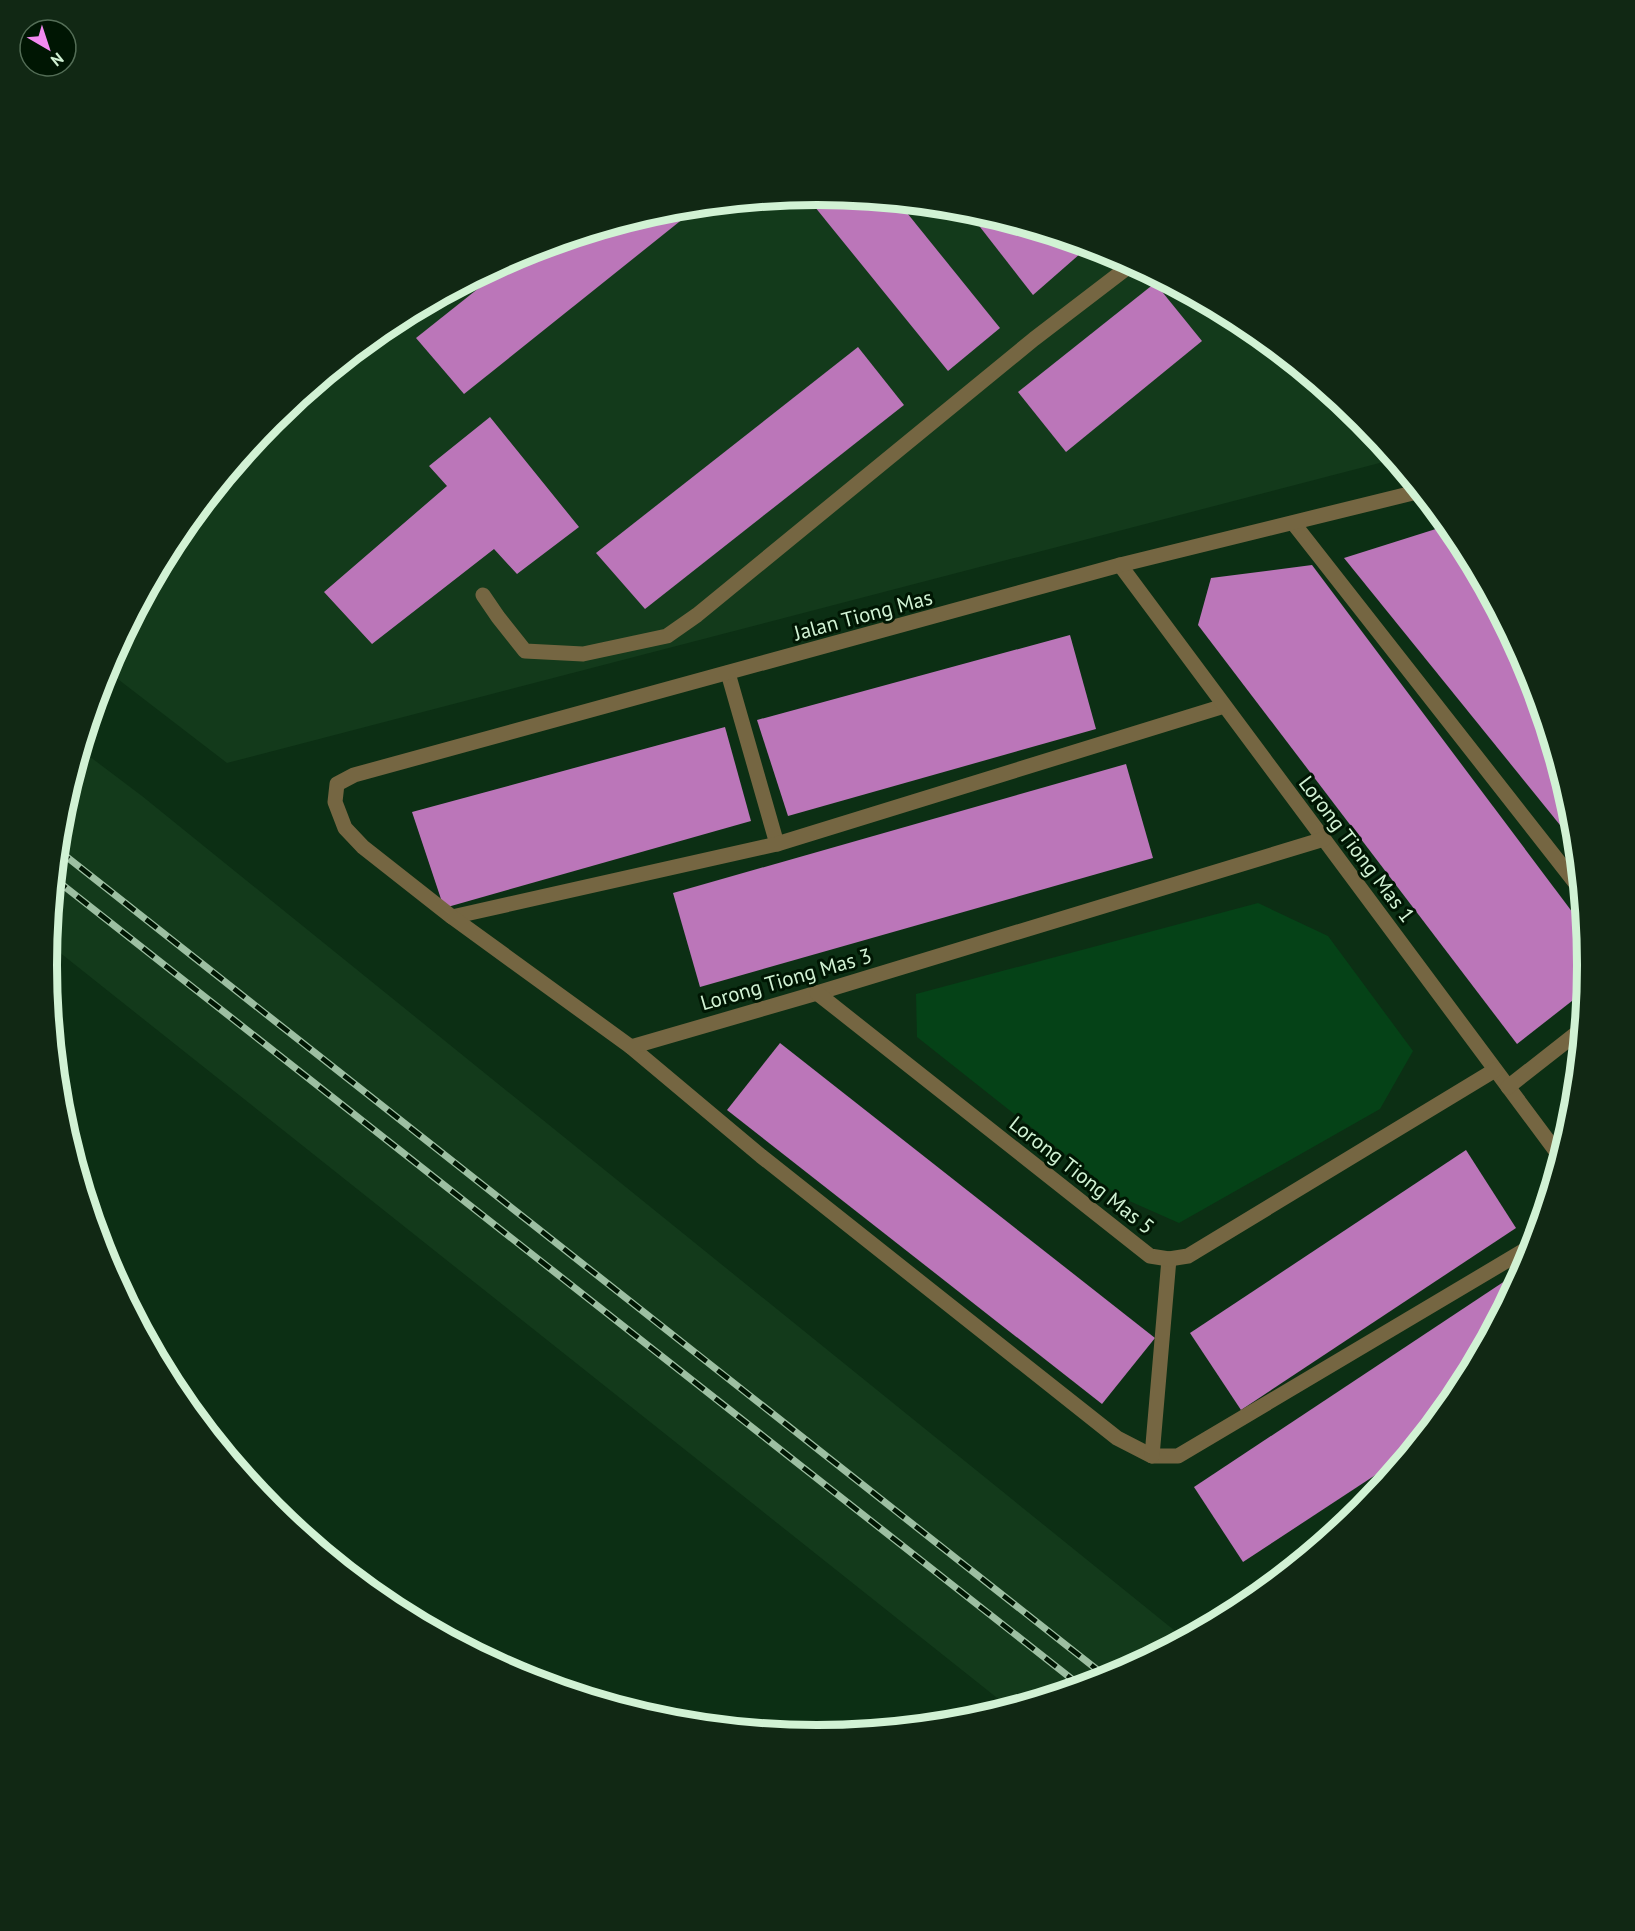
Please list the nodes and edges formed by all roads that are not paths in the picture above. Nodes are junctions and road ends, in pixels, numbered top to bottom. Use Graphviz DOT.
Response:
graph roads {
  1 [pos="1124,270"];
  2 [pos="1413,493"];
  3 [pos="1294,524"];
  4 [pos="1120,565"];
  5 [pos="483,595"];
  6 [pos="728,673"];
  7 [pos="1224,706"];
  8 [pos="1324,839"];
  9 [pos="777,844"];
  10 [pos="1572,880"];
  11 [pos="452,917"];
  12 [pos="817,993"];
  13 [pos="1574,1035"];
  14 [pos="631,1047"];
  15 [pos="1496,1071"];
  16 [pos="1508,1087"];
  17 [pos="1555,1150"];
  18 [pos="1522,1252"];
  19 [pos="1169,1259"];
  20 [pos="1152,1456"];
  1 -- 5 [label="street"];
  2 -- 3 [label="street, Jalan Tiong Mas"];
  3 -- 4 [label="street, Jalan Tiong Mas"];
  3 -- 10 [label="street"];
  4 -- 6 [label="street, Jalan Tiong Mas"];
  4 -- 7 [label="street, Lorong Tiong Mas 1"];
  6 -- 9 [label="street"];
  6 -- 11 [label="street, Jalan Tiong Mas"];
  7 -- 8 [label="street, Lorong Tiong Mas 1"];
  7 -- 9 [label="street"];
  8 -- 12 [label="street, Lorong Tiong Mas 3"];
  8 -- 15 [label="street, Lorong Tiong Mas 1"];
  9 -- 11 [label="street"];
  11 -- 14 [label="street"];
  12 -- 14 [label="street, Lorong Tiong Mas 3"];
  12 -- 19 [label="street, Lorong Tiong Mas 5"];
  13 -- 16 [label="street"];
  14 -- 20 [label="street"];
  15 -- 16 [label="street, Lorong Tiong Mas 1"];
  15 -- 19 [label="street"];
  16 -- 17 [label="street, Lorong Tiong Mas 1"];
  18 -- 20 [label="street"];
  19 -- 20 [label="street"];
}
